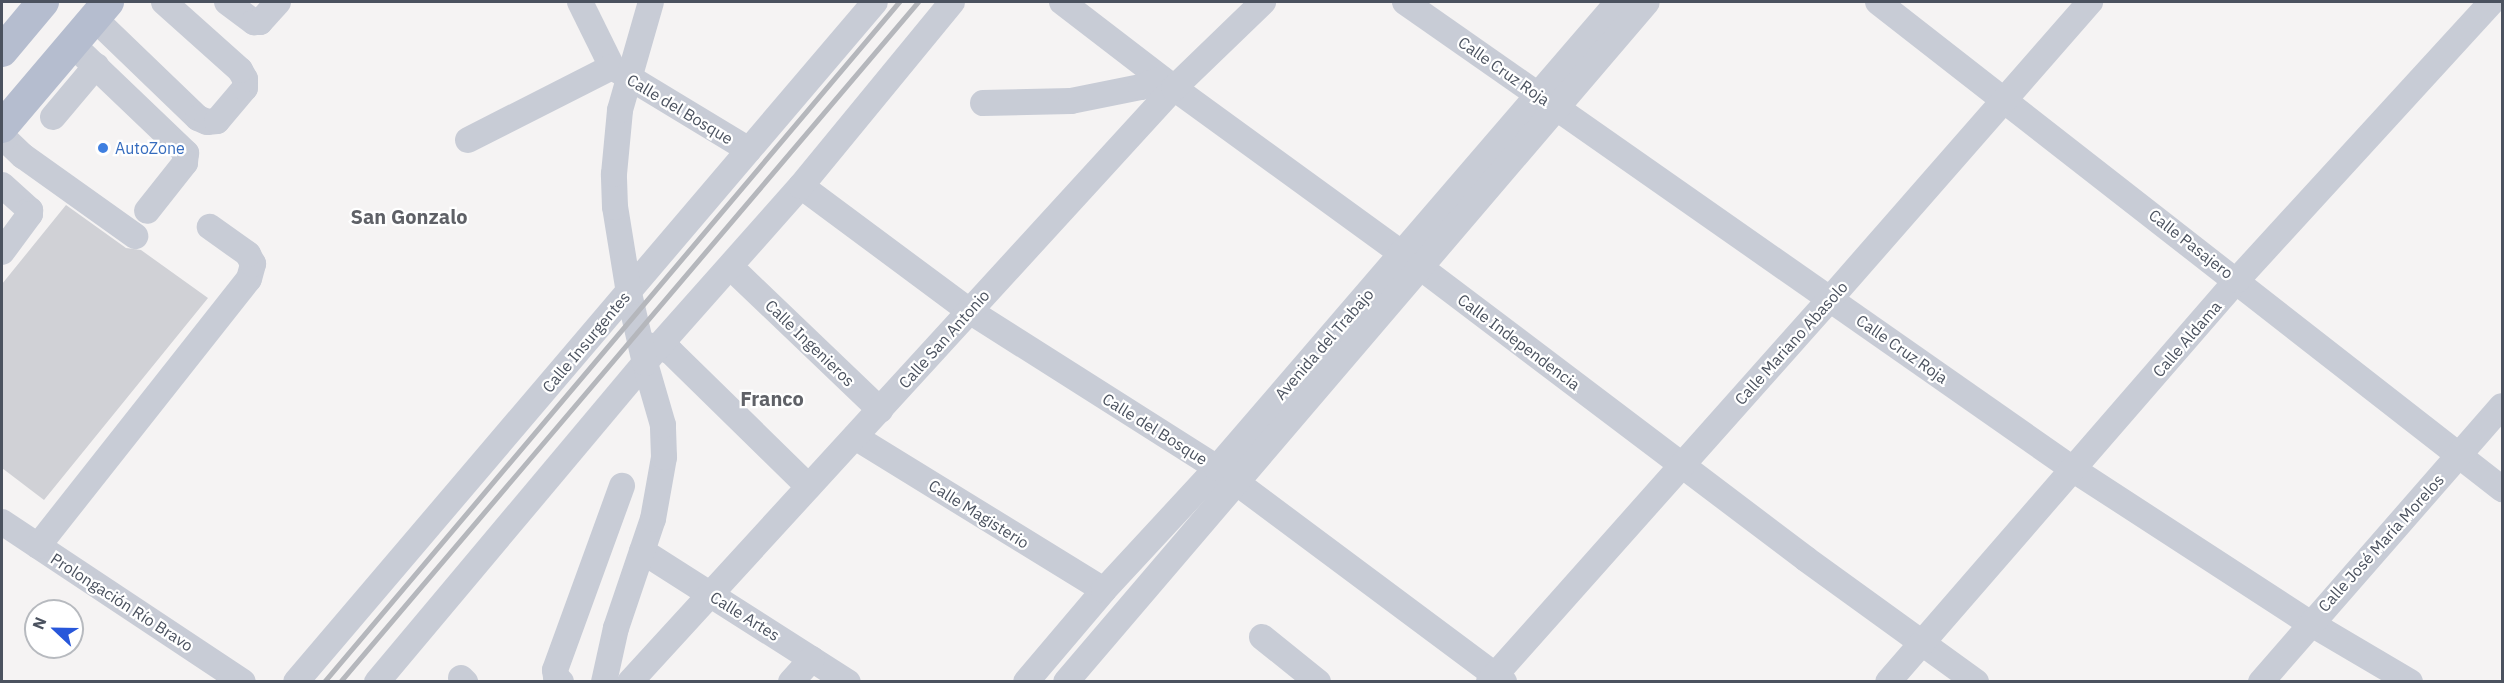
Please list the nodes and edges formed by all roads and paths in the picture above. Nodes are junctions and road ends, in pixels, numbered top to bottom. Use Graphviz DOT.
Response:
graph roads {
  1 [pos="164,2"];
  2 [pos="227,2"];
  3 [pos="278,2"];
  4 [pos="580,2"];
  5 [pos="651,2"];
  6 [pos="875,2"];
  7 [pos="952,2"];
  8 [pos="1062,2"];
  9 [pos="1263,2"];
  10 [pos="1405,2"];
  11 [pos="1618,2"];
  12 [pos="1647,2"];
  13 [pos="1878,2"];
  14 [pos="2090,2"];
  15 [pos="2492,2"];
  16 [pos="39,7"];
  17 [pos="101,10"];
  18 [pos="72,44"];
  19 [pos="2,51"];
  20 [pos="96,66"];
  21 [pos="620,72"];
  22 [pos="1168,84"];
  23 [pos="2005,99"];
  24 [pos="1547,101"];
  25 [pos="983,104"];
  26 [pos="53,117"];
  27 [pos="2,127"];
  28 [pos="2,136"];
  29 [pos="468,140"];
  30 [pos="749,150"];
  31 [pos="23,156"];
  32 [pos="2,184"];
  33 [pos="801,186"];
  34 [pos="147,212"];
  35 [pos="210,227"];
  36 [pos="135,236"];
  37 [pos="2,252"];
  38 [pos="1411,261"];
  39 [pos="740,276"];
  40 [pos="2237,280"];
  41 [pos="629,293"];
  42 [pos="1830,299"];
  43 [pos="968,310"];
  44 [pos="653,351"];
  45 [pos="2502,406"];
  46 [pos="880,410"];
  47 [pos="855,437"];
  48 [pos="2459,455"];
  49 [pos="1682,464"];
  50 [pos="2074,470"];
  51 [pos="1226,476"];
  52 [pos="622,486"];
  53 [pos="809,487"];
  54 [pos="2502,489"];
  55 [pos="2,522"];
  56 [pos="38,546"];
  57 [pos="642,551"];
  58 [pos="1104,590"];
  59 [pos="710,594"];
  60 [pos="2310,622"];
  61 [pos="1262,637"];
  62 [pos="1922,642"];
  63 [pos="812,659"];
  64 [pos="1496,679"];
  65 [pos="243,681"];
  66 [pos="296,681"];
  67 [pos="377,681"];
  68 [pos="561,681"];
  69 [pos="604,681"];
  70 [pos="630,681"];
  71 [pos="791,681"];
  72 [pos="848,681"];
  73 [pos="1026,681"];
  74 [pos="1066,681"];
  75 [pos="1318,681"];
  76 [pos="1888,681"];
  77 [pos="1976,681"];
  78 [pos="2261,681"];
  79 [pos="2410,681"];
  1 -- 17 [label="street"];
  2 -- 3 [label="street"];
  4 -- 21 [label="street, Calle del Bosque"];
  5 -- 21 [label="street"];
  6 -- 30 [label="street, Calle Insurgentes"];
  7 -- 33 [label="street"];
  8 -- 22 [label="street, Calle Independencia"];
  9 -- 22 [label="street, Calle San Antonio"];
  10 -- 24 [label="street, Calle Cruz Roja"];
  11 -- 24 [label="street, Avenida del Trabajo"];
  12 -- 24 [label="street, Avenida del Trabajo"];
  13 -- 23 [label="street, Calle Pasajero"];
  14 -- 23 [label="street, Calle Mariano Abasolo"];
  15 -- 40 [label="street, Calle Aldama"];
  16 -- 18 [label="main road"];
  16 -- 19 [label="main road"];
  17 -- 18 [label="main road"];
  18 -- 20 [label="street"];
  18 -- 27 [label="main road"];
  20 -- 26 [label="street"];
  20 -- 34 [label="street"];
  21 -- 29 [label="street"];
  21 -- 30 [label="street, Calle del Bosque"];
  21 -- 41 [label="street"];
  22 -- 25 [label="street"];
  22 -- 38 [label="street, Calle Independencia"];
  22 -- 43 [label="street, Calle San Antonio"];
  23 -- 40 [label="street, Calle Pasajero"];
  23 -- 42 [label="street, Calle Mariano Abasolo"];
  24 -- 38 [label="street, Avenida del Trabajo"];
  24 -- 42 [label="street, Calle Cruz Roja"];
  28 -- 31 [label="street"];
  30 -- 41 [label="street, Calle Insurgentes"];
  31 -- 32 [label="street"];
  31 -- 36 [label="street"];
  32 -- 37 [label="street"];
  33 -- 43 [label="street, Calle del Bosque"];
  33 -- 44 [label="street"];
  35 -- 56 [label="street"];
  38 -- 49 [label="street, Calle Independencia"];
  38 -- 51 [label="street, Avenida del Trabajo"];
  39 -- 46 [label="street, Calle Ingenieros"];
  40 -- 48 [label="street, Calle Pasajero"];
  40 -- 50 [label="street, Calle Aldama"];
  41 -- 44 [label="street"];
  41 -- 66 [label="street, Calle Insurgentes"];
  42 -- 49 [label="street, Calle Mariano Abasolo"];
  42 -- 50 [label="street, Calle Cruz Roja"];
  43 -- 46 [label="street, Calle San Antonio"];
  43 -- 51 [label="street, Calle del Bosque"];
  44 -- 53 [label="street"];
  44 -- 57 [label="street"];
  44 -- 67 [label="street"];
  45 -- 48 [label="street, Calle José María Morelos"];
  46 -- 47 [label="street, Calle San Antonio"];
  47 -- 53 [label="street, Calle San Antonio"];
  47 -- 58 [label="street, Calle Magisterio"];
  48 -- 54 [label="street, Calle Pasajero"];
  48 -- 60 [label="street, Calle José María Morelos"];
  49 -- 62 [label="street, Calle Independencia"];
  49 -- 64 [label="street, Calle Mariano Abasolo"];
  50 -- 60 [label="street, Calle Cruz Roja"];
  50 -- 62 [label="street, Calle Aldama"];
  51 -- 58 [label="street, Avenida del Trabajo"];
  51 -- 64 [label="street, Calle del Bosque"];
  51 -- 74 [label="street, Avenida del Trabajo"];
  52 -- 68 [label="street"];
  53 -- 59 [label="street, Calle San Antonio"];
  55 -- 56 [label="street, Prolongación Río Bravo"];
  56 -- 65 [label="street, Prolongación Río Bravo"];
  57 -- 59 [label="street, Calle Artes"];
  57 -- 69 [label="street"];
  58 -- 73 [label="street, Avenida del Trabajo"];
  59 -- 63 [label="street, Calle Artes"];
  59 -- 70 [label="street, Calle San Antonio"];
  60 -- 78 [label="street, Calle José María Morelos"];
  60 -- 79 [label="street, Calle Cruz Roja"];
  61 -- 75 [label="street"];
  62 -- 76 [label="street, Calle Aldama"];
  62 -- 77 [label="street, Calle Independencia"];
  63 -- 71 [label="street"];
  63 -- 72 [label="street, Calle Artes"];
}
